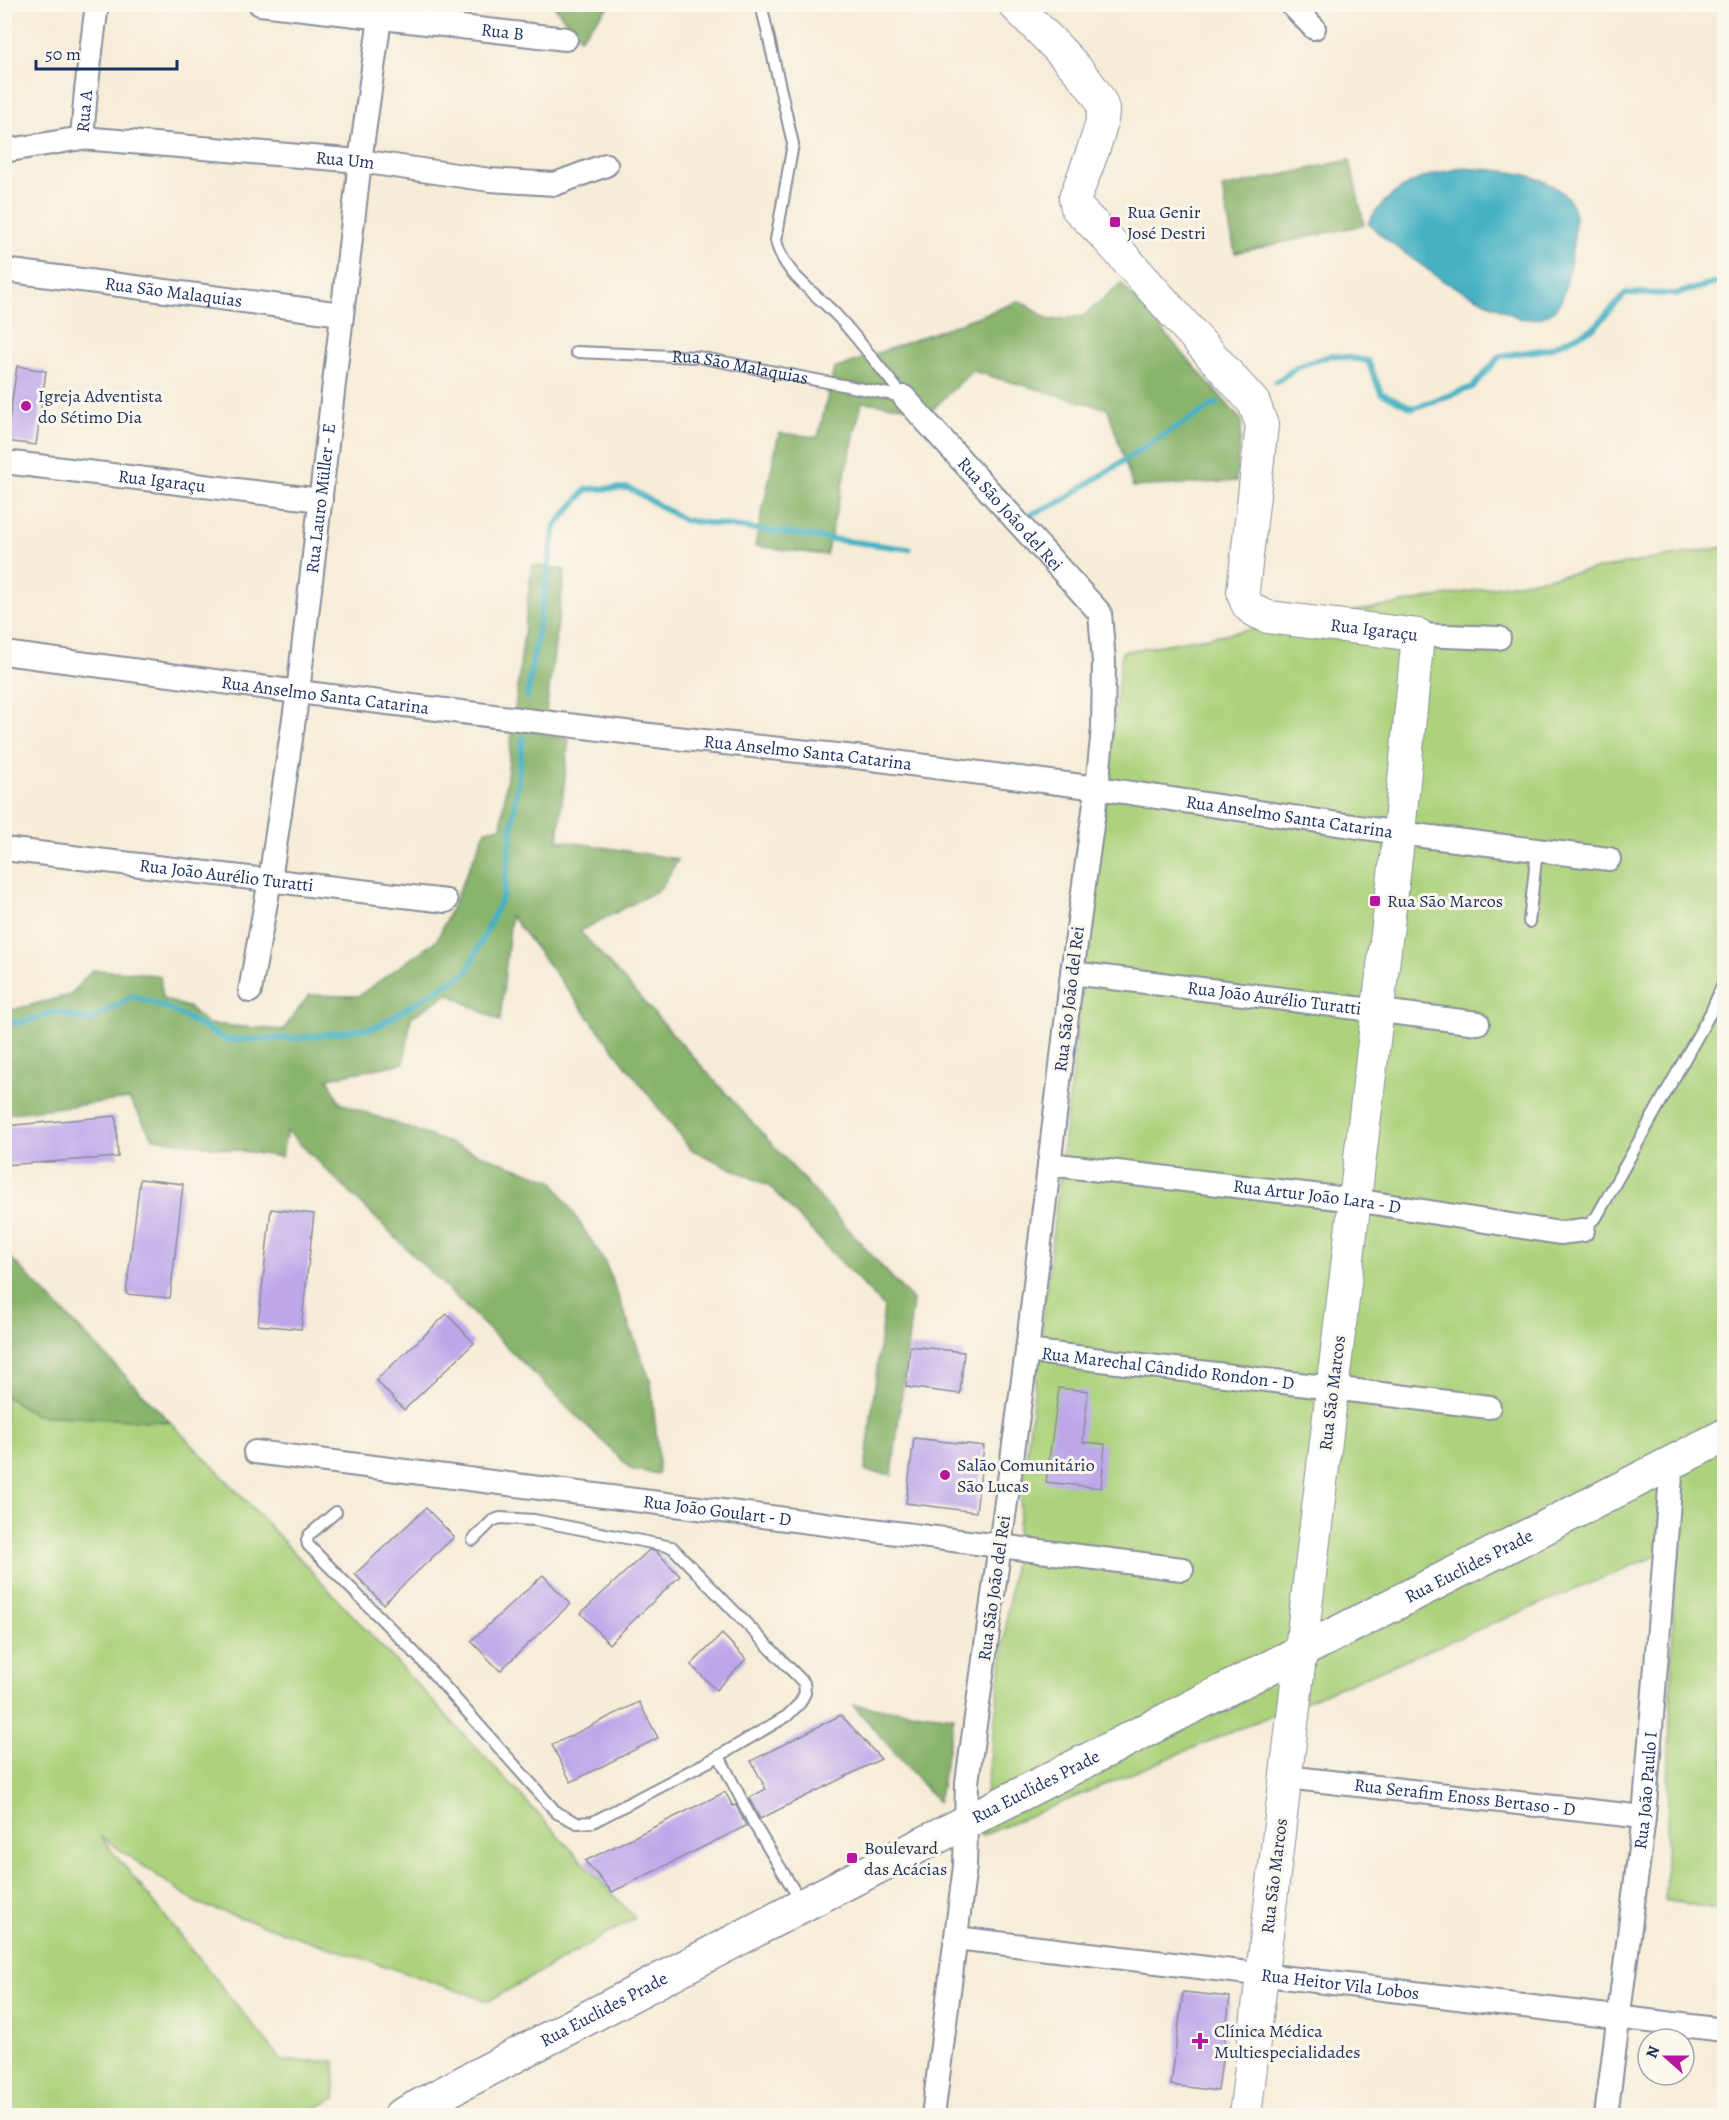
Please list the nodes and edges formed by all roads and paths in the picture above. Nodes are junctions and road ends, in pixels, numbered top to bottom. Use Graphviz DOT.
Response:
graph roads {
  1 [pos="97,4"];
  2 [pos="260,4"];
  3 [pos="761,4"];
  4 [pos="1014,4"];
  5 [pos="1291,4"];
  6 [pos="381,11"];
  7 [pos="1314,28"];
  8 [pos="566,39"];
  9 [pos="82,138"];
  10 [pos="4,151"];
  11 [pos="360,161"];
  12 [pos="606,165"];
  13 [pos="4,270"];
  14 [pos="342,314"];
  15 [pos="576,352"];
  16 [pos="904,397"];
  17 [pos="4,462"];
  18 [pos="321,500"];
  19 [pos="1418,635"];
  20 [pos="1499,638"];
  21 [pos="4,653"];
  22 [pos="298,692"];
  23 [pos="1097,788"];
  24 [pos="1400,833"];
  25 [pos="4,849"];
  26 [pos="1537,850"];
  27 [pos="1610,859"];
  28 [pos="270,880"];
  29 [pos="446,901"];
  30 [pos="1529,922"];
  31 [pos="1072,974"];
  32 [pos="1725,981"];
  33 [pos="250,991"];
  34 [pos="1378,1011"];
  35 [pos="1478,1023"];
  36 [pos="1049,1164"];
  37 [pos="1355,1200"];
  38 [pos="1583,1230"];
  39 [pos="1027,1352"];
  40 [pos="1332,1389"];
  41 [pos="1489,1407"];
  42 [pos="1725,1436"];
  43 [pos="255,1452"];
  44 [pos="1671,1463"];
  45 [pos="336,1512"];
  46 [pos="473,1540"];
  47 [pos="999,1545"];
  48 [pos="1182,1569"];
  49 [pos="1301,1653"];
  50 [pos="719,1756"];
  51 [pos="1286,1777"];
  52 [pos="1644,1817"];
  53 [pos="966,1822"];
  54 [pos="803,1905"];
  55 [pos="956,1938"];
  56 [pos="1262,1974"];
  57 [pos="1618,2017"];
  58 [pos="1725,2030"];
  59 [pos="400,2115"];
  60 [pos="933,2115"];
  61 [pos="1245,2115"];
  62 [pos="1606,2115"];
  1 -- 9 [label="street, Rua A"];
  2 -- 6 [label="street, Rua B"];
  3 -- 16 [label="lane, Rua São João del Rei"];
  4 -- 19 [label="street, Rua Igaraçu"];
  5 -- 7 [label="street"];
  6 -- 8 [label="street, Rua B"];
  6 -- 11 [label="street, Rua Lauro Müller - E"];
  9 -- 10 [label="street, Rua A"];
  9 -- 11 [label="street, Rua Um"];
  11 -- 12 [label="street, Rua Um"];
  11 -- 14 [label="street, Rua Lauro Müller - E"];
  13 -- 14 [label="street, Rua São Malaquias"];
  14 -- 18 [label="street, Rua Lauro Müller - E"];
  15 -- 16 [label="lane, Rua São Malaquias"];
  16 -- 23 [label="street, Rua São João del Rei"];
  17 -- 18 [label="street, Rua Igaraçu"];
  18 -- 22 [label="street, Rua Lauro Müller - E"];
  19 -- 20 [label="street, Rua Igaraçu"];
  19 -- 24 [label="street, Rua São Marcos"];
  21 -- 22 [label="street, Rua Anselmo Santa Catarina"];
  22 -- 23 [label="street, Rua Anselmo Santa Catarina"];
  22 -- 28 [label="street, Rua Lauro Müller - E"];
  23 -- 24 [label="street, Rua Anselmo Santa Catarina"];
  23 -- 31 [label="street, Rua São João del Rei"];
  24 -- 26 [label="street, Rua Anselmo Santa Catarina"];
  24 -- 34 [label="street, Rua São Marcos"];
  25 -- 28 [label="street, Rua João Aurélio Turatti"];
  26 -- 27 [label="street, Rua Anselmo Santa Catarina"];
  26 -- 30 [label="lane"];
  28 -- 29 [label="street, Rua João Aurélio Turatti"];
  28 -- 33 [label="street, Rua Lauro Müller - E"];
  31 -- 34 [label="street, Rua João Aurélio Turatti"];
  31 -- 36 [label="street, Rua São João del Rei"];
  32 -- 38 [label="lane"];
  34 -- 35 [label="street, Rua João Aurélio Turatti"];
  34 -- 37 [label="street, Rua São Marcos"];
  36 -- 37 [label="street, Rua Artur João Lara - D"];
  36 -- 39 [label="street, Rua São João del Rei"];
  37 -- 38 [label="street, Rua Artur João Lara - D"];
  37 -- 40 [label="street, Rua São Marcos"];
  39 -- 40 [label="street, Rua Marechal Cândido Rondon - D"];
  39 -- 47 [label="street, Rua São João del Rei"];
  40 -- 41 [label="street, Rua Marechal Cândido Rondon - D"];
  40 -- 49 [label="street, Rua São Marcos"];
  42 -- 44 [label="main road, Rua Euclides Prade"];
  43 -- 47 [label="street, Rua João Goulart - D"];
  44 -- 49 [label="main road, Rua Euclides Prade"];
  44 -- 52 [label="street, Rua João Paulo I"];
  45 -- 50 [label="lane"];
  46 -- 50 [label="lane"];
  47 -- 48 [label="street, Rua João Goulart - D"];
  47 -- 53 [label="street, Rua São João del Rei"];
  49 -- 51 [label="street, Rua São Marcos"];
  49 -- 53 [label="main road, Rua Euclides Prade"];
  50 -- 54 [label="lane"];
  51 -- 52 [label="street, Rua Serafim Enoss Bertaso - D"];
  51 -- 56 [label="street, Rua São Marcos"];
  52 -- 57 [label="street, Rua João Paulo I"];
  53 -- 54 [label="main road, Rua Euclides Prade"];
  53 -- 55 [label="street, Rua São João del Rei"];
  54 -- 59 [label="main road, Rua Euclides Prade"];
  55 -- 56 [label="street, Rua Heitor Vila Lobos"];
  55 -- 60 [label="street, Rua São João del Rei"];
  56 -- 57 [label="street, Rua Heitor Vila Lobos"];
  56 -- 61 [label="street, Rua São Marcos"];
  57 -- 58 [label="street, Rua Heitor Vila Lobos"];
  57 -- 62 [label="street, Rua João Paulo I"];
}
